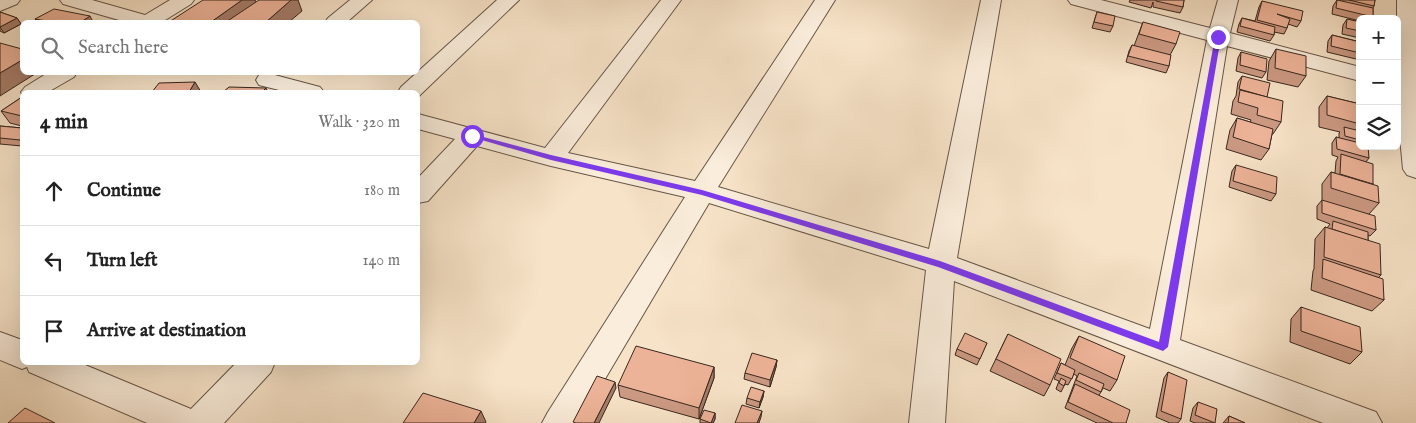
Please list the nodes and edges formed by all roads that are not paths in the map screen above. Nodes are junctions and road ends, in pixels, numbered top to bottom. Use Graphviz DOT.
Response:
graph roads {
  1 [pos="10,0"];
  2 [pos="70,0"];
  3 [pos="184,0"];
  4 [pos="362,0"];
  5 [pos="510,0"];
  6 [pos="671,0"];
  7 [pos="825,0"];
  8 [pos="991,0"];
  9 [pos="1078,0"];
  10 [pos="1228,0"];
  11 [pos="1407,0"];
  12 [pos="0,5"];
  13 [pos="140,20"];
  14 [pos="150,20"];
  15 [pos="337,20"];
  16 [pos="1218,37"];
  17 [pos="1356,73"];
  18 [pos="61,75"];
  19 [pos="273,75"];
  20 [pos="1407,86"];
  21 [pos="37,90"];
  22 [pos="304,90"];
  23 [pos="411,90"];
  24 [pos="420,122"];
  25 [pos="472,136"];
  26 [pos="551,158"];
  27 [pos="1416,169"];
  28 [pos="420,192"];
  29 [pos="702,192"];
  30 [pos="940,264"];
  31 [pos="0,345"];
  32 [pos="1163,347"];
  33 [pos="20,354"];
  34 [pos="48,365"];
  35 [pos="255,365"];
  36 [pos="185,423"];
  37 [pos="202,423"];
  38 [pos="560,423"];
  39 [pos="927,423"];
  40 [pos="1364,423"];
  1 -- 12 [label="street"];
  2 -- 13 [label="street"];
  3 -- 14 [label="street"];
  4 -- 15 [label="street"];
  5 -- 23 [label="street"];
  6 -- 26 [label="street"];
  7 -- 29 [label="street"];
  8 -- 30 [label="street"];
  9 -- 16 [label="street"];
  10 -- 16 [label="street"];
  11 -- 20 [label="street"];
  16 -- 17 [label="street"];
  16 -- 32 [label="street"];
  18 -- 21 [label="street"];
  19 -- 22 [label="street"];
  20 -- 27 [label="street"];
  24 -- 25 [label="street"];
  25 -- 26 [label="street"];
  25 -- 28 [label="street"];
  26 -- 29 [label="street"];
  29 -- 30 [label="street"];
  29 -- 38 [label="street"];
  30 -- 32 [label="street"];
  30 -- 39 [label="street"];
  31 -- 33 [label="street"];
  32 -- 40 [label="street"];
  34 -- 36 [label="street"];
  35 -- 37 [label="street"];
}
